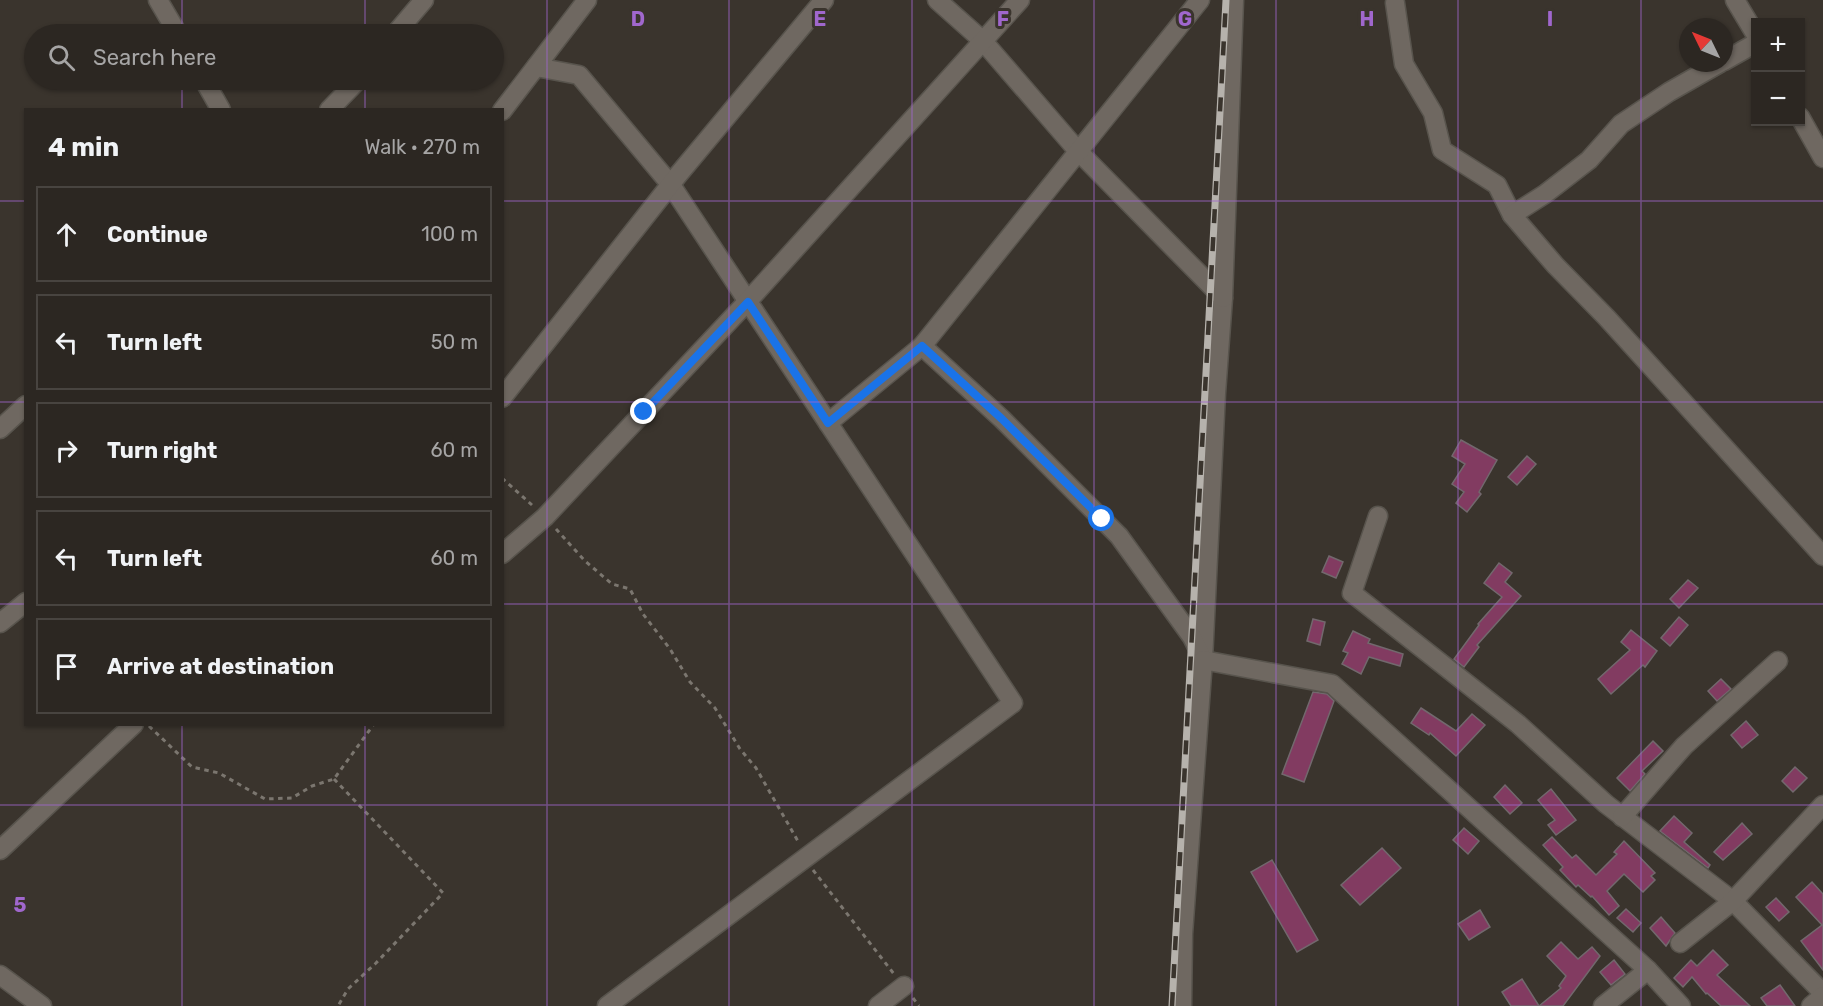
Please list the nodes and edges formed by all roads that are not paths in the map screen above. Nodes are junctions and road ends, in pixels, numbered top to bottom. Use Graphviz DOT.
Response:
graph roads {
  1 [pos="158,0"];
  2 [pos="424,0"];
  3 [pos="587,0"];
  4 [pos="824,0"];
  5 [pos="937,0"];
  6 [pos="1020,0"];
  7 [pos="1200,0"];
  8 [pos="1234,0"];
  9 [pos="1735,0"];
  10 [pos="1396,1"];
  11 [pos="172,24"];
  12 [pos="404,24"];
  13 [pos="1751,28"];
  14 [pos="982,40"];
  15 [pos="1751,45"];
  16 [pos="1733,56"];
  17 [pos="536,67"];
  18 [pos="1704,72"];
  19 [pos="210,90"];
  20 [pos="348,90"];
  21 [pos="220,108"];
  22 [pos="331,108"];
  23 [pos="504,108"];
  24 [pos="1805,125"];
  25 [pos="1078,151"];
  26 [pos="1822,152"];
  27 [pos="671,185"];
  28 [pos="1512,215"];
  29 [pos="1223,298"];
  30 [pos="748,302"];
  31 [pos="922,346"];
  32 [pos="504,395"];
  33 [pos="24,407"];
  34 [pos="828,423"];
  35 [pos="0,429"];
  36 [pos="1378,516"];
  37 [pos="504,552"];
  38 [pos="1823,556"];
  39 [pos="24,604"];
  40 [pos="0,623"];
  41 [pos="1203,660"];
  42 [pos="1778,661"];
  43 [pos="132,726"];
  44 [pos="1823,805"];
  45 [pos="1623,817"];
  46 [pos="0,850"];
  47 [pos="1733,901"];
  48 [pos="1680,943"];
  49 [pos="1648,970"];
  50 [pos="0,975"];
  51 [pos="904,986"];
  52 [pos="1823,994"];
  53 [pos="42,1006"];
  54 [pos="607,1006"];
  55 [pos="878,1006"];
  56 [pos="1182,1006"];
  57 [pos="1603,1006"];
  58 [pos="1682,1006"];
  59 [pos="1811,1006"];
  1 -- 11 [label="street"];
  2 -- 12 [label="street"];
  3 -- 17 [label="street"];
  4 -- 27 [label="street"];
  5 -- 14 [label="street"];
  6 -- 14 [label="street"];
  7 -- 25 [label="street"];
  8 -- 29 [label="street"];
  9 -- 13 [label="street"];
  10 -- 28 [label="street"];
  14 -- 25 [label="street"];
  14 -- 30 [label="street"];
  15 -- 16 [label="street"];
  17 -- 23 [label="street"];
  17 -- 27 [label="street"];
  18 -- 28 [label="street"];
  19 -- 21 [label="street"];
  20 -- 22 [label="street"];
  24 -- 26 [label="street"];
  25 -- 29 [label="street"];
  25 -- 31 [label="street"];
  27 -- 30 [label="street"];
  27 -- 32 [label="street"];
  28 -- 38 [label="street"];
  29 -- 41 [label="street"];
  30 -- 34 [label="street"];
  30 -- 37 [label="street"];
  31 -- 34 [label="street"];
  31 -- 41 [label="street"];
  33 -- 35 [label="street"];
  34 -- 54 [label="street"];
  36 -- 45 [label="street"];
  39 -- 40 [label="street"];
  41 -- 49 [label="street"];
  41 -- 56 [label="street"];
  42 -- 45 [label="street"];
  43 -- 46 [label="street"];
  44 -- 47 [label="street"];
  45 -- 47 [label="street"];
  47 -- 48 [label="street"];
  47 -- 52 [label="street"];
  49 -- 57 [label="street"];
  49 -- 58 [label="street"];
  50 -- 53 [label="street"];
  51 -- 55 [label="street"];
  52 -- 59 [label="street"];
}
